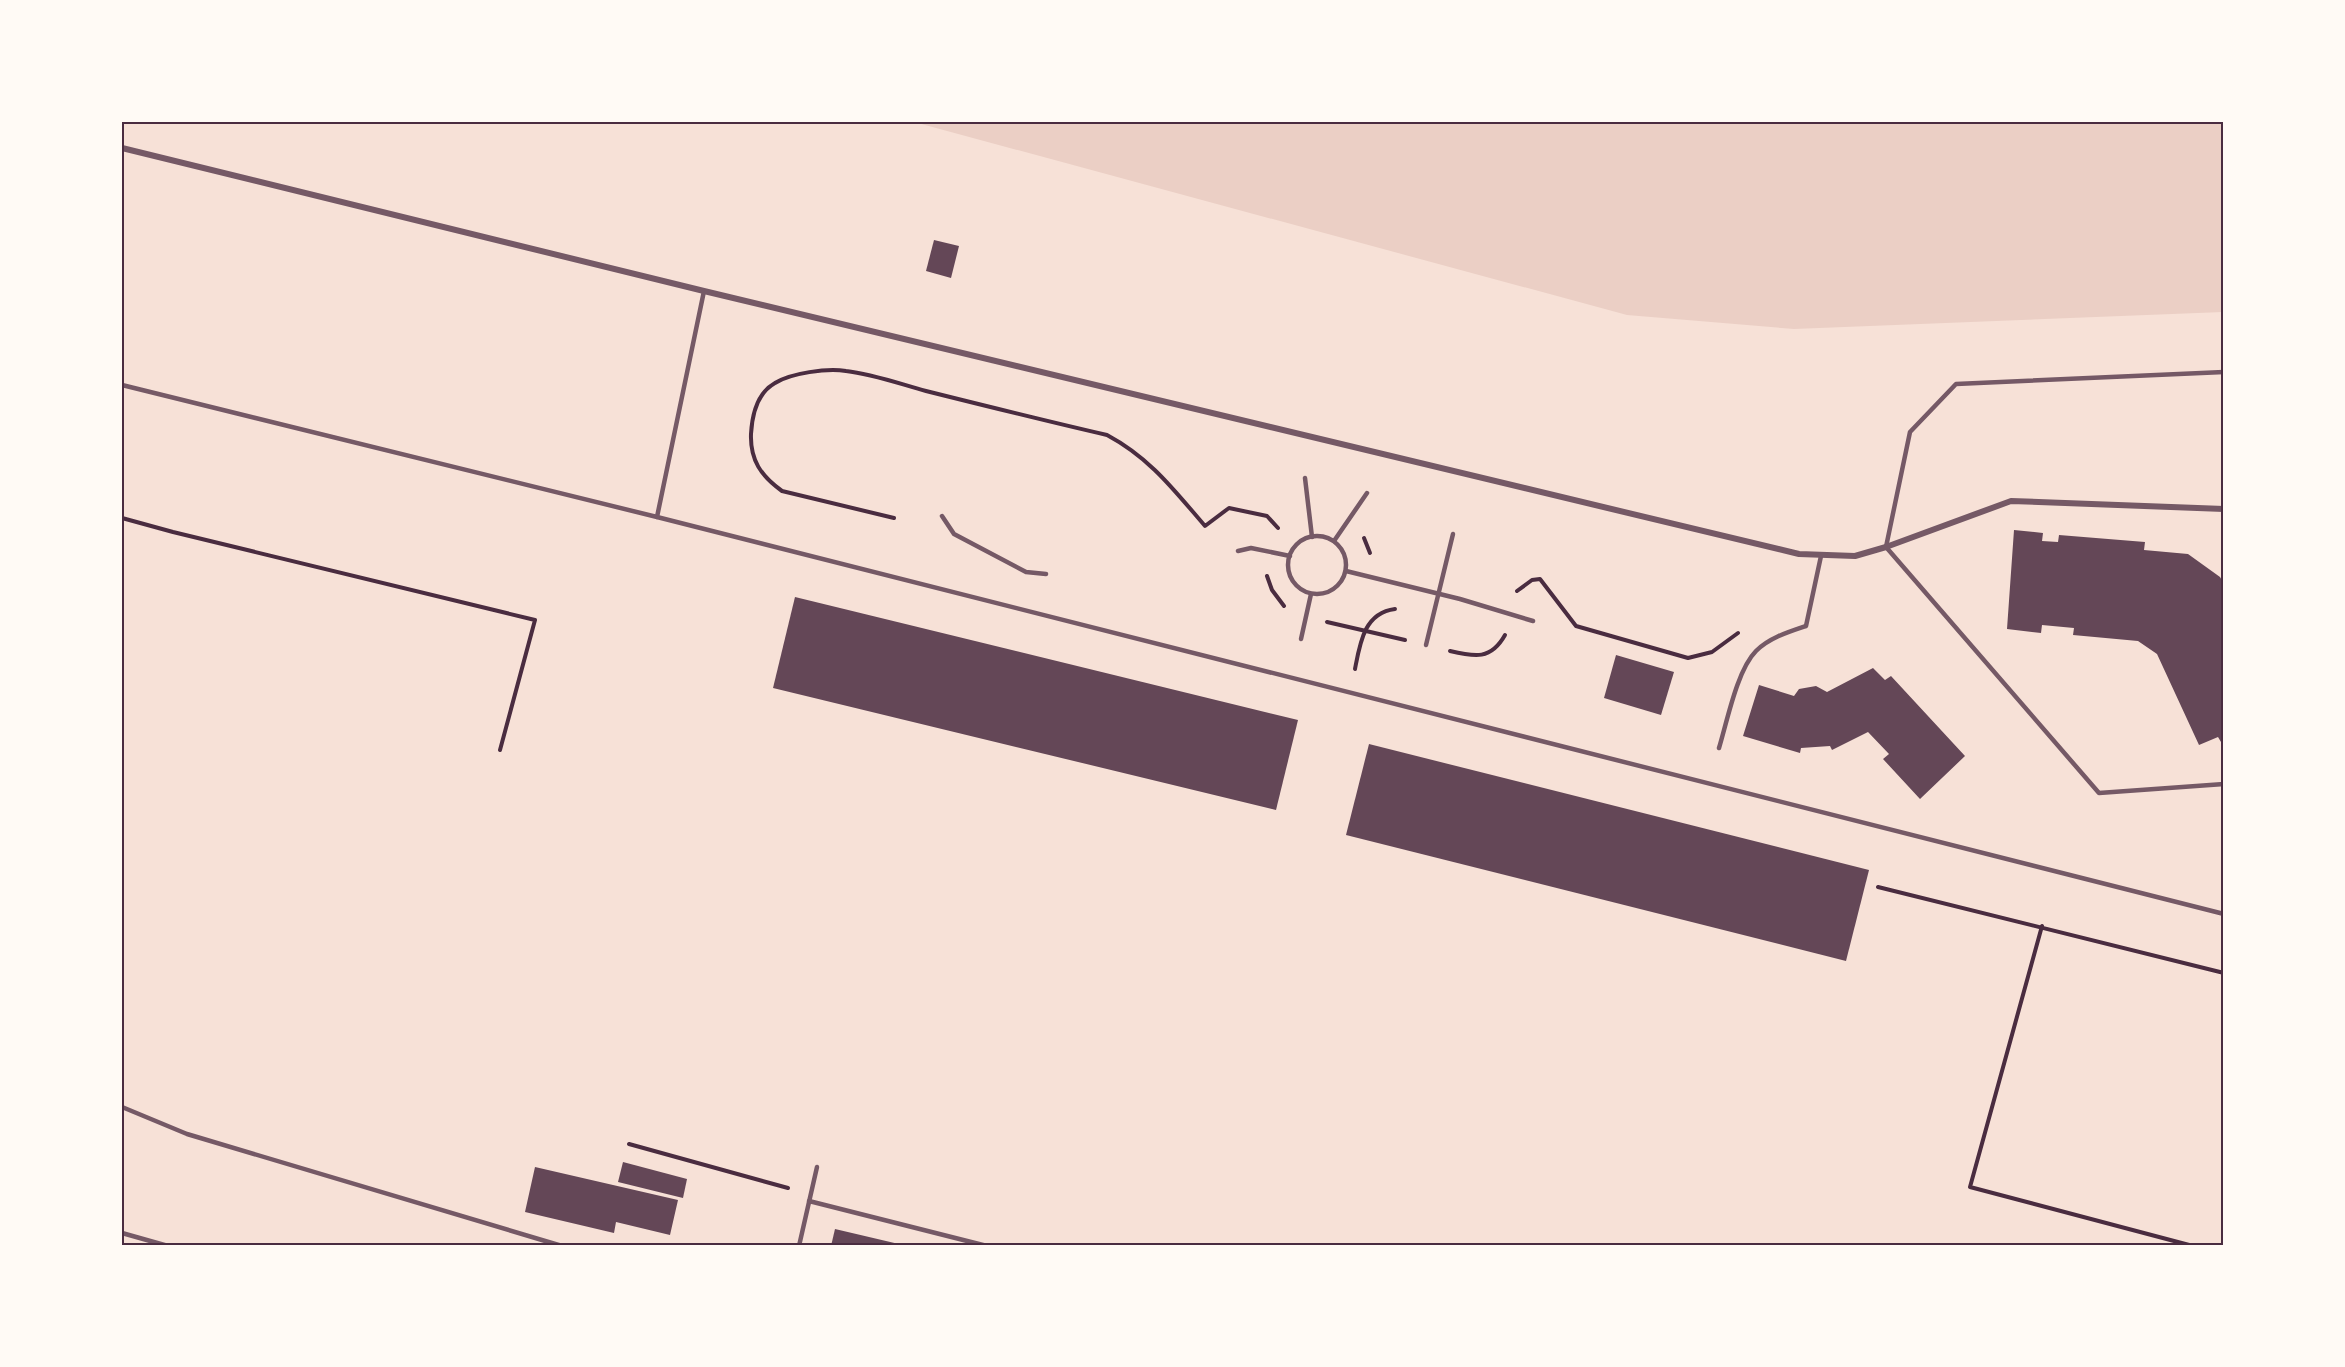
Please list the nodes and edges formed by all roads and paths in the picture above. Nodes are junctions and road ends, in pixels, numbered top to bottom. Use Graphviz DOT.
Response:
graph roads {
  1 [pos="122,148"];
  2 [pos="704,291"];
  3 [pos="2223,372"];
  4 [pos="122,385"];
  5 [pos="1305,478"];
  6 [pos="1367,493"];
  7 [pos="2223,509"];
  8 [pos="942,516"];
  9 [pos="657,517"];
  10 [pos="122,518"];
  11 [pos="894,518"];
  12 [pos="1278,528"];
  13 [pos="1454,534"];
  14 [pos="1312,537"];
  15 [pos="1334,541"];
  16 [pos="1886,548"];
  17 [pos="1238,551"];
  18 [pos="1290,556"];
  19 [pos="1821,556"];
  20 [pos="1346,571"];
  21 [pos="1046,574"];
  22 [pos="1311,594"];
  23 [pos="1439,594"];
  24 [pos="1404,609"];
  25 [pos="1533,621"];
  26 [pos="1301,639"];
  27 [pos="1426,645"];
  28 [pos="1349,692"];
  29 [pos="1719,748"];
  30 [pos="500,750"];
  31 [pos="2223,784"];
  32 [pos="1878,887"];
  33 [pos="2223,914"];
  34 [pos="2042,926"];
  35 [pos="2223,973"];
  36 [pos="122,1107"];
  37 [pos="629,1144"];
  38 [pos="817,1167"];
  39 [pos="810,1194"];
  40 [pos="808,1201"];
  41 [pos="122,1233"];
  42 [pos="168,1245"];
  43 [pos="562,1245"];
  44 [pos="799,1245"];
  45 [pos="987,1245"];
  46 [pos="2193,1245"];
  1 -- 2 [label="street"];
  2 -- 9 [label="lane"];
  2 -- 19 [label="street"];
  3 -- 16 [label="lane"];
  4 -- 9 [label="lane"];
  5 -- 14 [label="lane"];
  6 -- 15 [label="lane"];
  7 -- 16 [label="street"];
  8 -- 21 [label="lane"];
  9 -- 28 [label="lane"];
  10 -- 30 [label="path"];
  11 -- 12 [label="path"];
  13 -- 23 [label="lane"];
  14 -- 15 [label="lane"];
  14 -- 18 [label="lane"];
  15 -- 20 [label="lane"];
  16 -- 19 [label="street"];
  16 -- 31 [label="lane"];
  17 -- 18 [label="lane"];
  18 -- 22 [label="lane"];
  19 -- 29 [label="lane"];
  20 -- 22 [label="lane"];
  20 -- 23 [label="lane"];
  22 -- 26 [label="lane"];
  23 -- 25 [label="lane"];
  23 -- 27 [label="lane"];
  24 -- 28 [label="path"];
  28 -- 33 [label="lane"];
  32 -- 34 [label="path"];
  34 -- 35 [label="path"];
  34 -- 46 [label="path"];
  36 -- 43 [label="lane"];
  37 -- 39 [label="path"];
  38 -- 39 [label="lane"];
  39 -- 40 [label="lane"];
  40 -- 44 [label="lane"];
  40 -- 45 [label="lane"];
  41 -- 42 [label="lane"];
}
